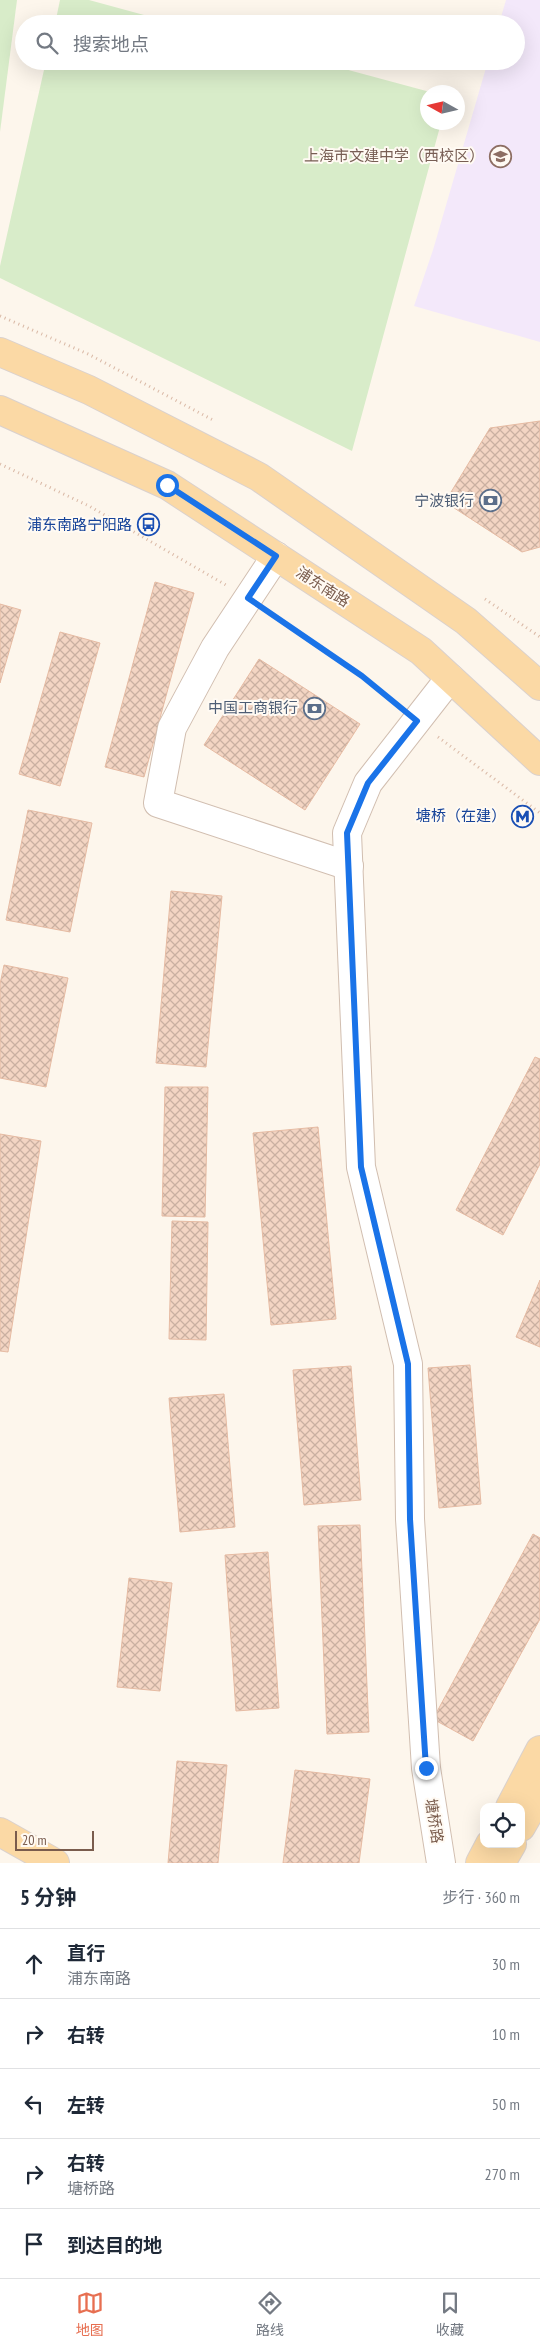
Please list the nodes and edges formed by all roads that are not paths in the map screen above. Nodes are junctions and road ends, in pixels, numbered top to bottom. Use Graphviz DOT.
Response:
graph roads {
  1 [pos="0,352"];
  2 [pos="0,410"];
  3 [pos="276,556"];
  4 [pos="450,678"];
  5 [pos="540,686"];
  6 [pos="540,762"];
  7 [pos="349,866"];
  8 [pos="540,1750"];
  9 [pos="540,1794"];
  10 [pos="512,1803"];
  11 [pos="525,1820"];
  12 [pos="0,1832"];
  13 [pos="488,1848"];
  14 [pos="510,1848"];
  15 [pos="55,1863"];
  16 [pos="441,1863"];
  17 [pos="480,1863"];
  18 [pos="501,1863"];
  1 -- 5 [label="main road"];
  2 -- 3 [label="main road, 浦东南路"];
  3 -- 4 [label="main road, 浦东南路"];
  3 -- 7 [label="street"];
  4 -- 6 [label="main road, 浦东南路"];
  4 -- 7 [label="street, 塘桥路"];
  7 -- 16 [label="street, 塘桥路"];
  8 -- 10 [label="main road"];
  9 -- 11 [label="main road"];
  12 -- 15 [label="main road"];
  13 -- 17 [label="main road"];
  14 -- 18 [label="main road"];
}
